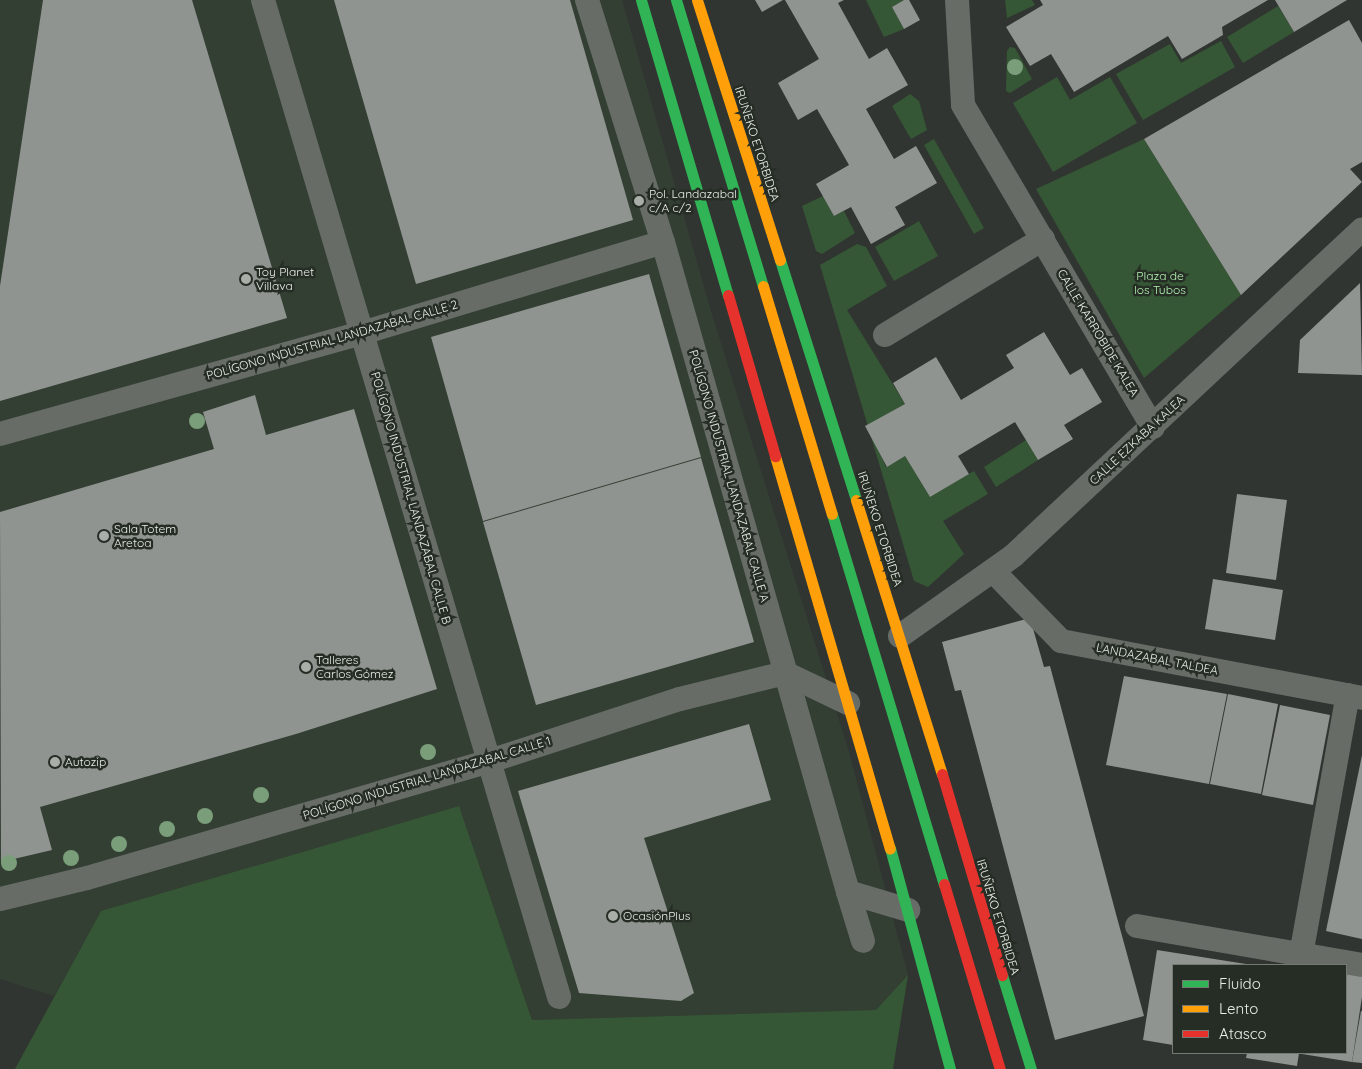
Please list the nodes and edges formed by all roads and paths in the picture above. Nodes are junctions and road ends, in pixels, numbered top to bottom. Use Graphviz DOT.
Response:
graph roads {
  1 [pos="263,0"];
  2 [pos="588,0"];
  3 [pos="641,0"];
  4 [pos="676,0"];
  5 [pos="697,0"];
  6 [pos="957,0"];
  7 [pos="1362,229"];
  8 [pos="1043,239"];
  9 [pos="663,242"];
  10 [pos="362,333"];
  11 [pos="885,335"];
  12 [pos="1153,427"];
  13 [pos="0,434"];
  14 [pos="994,572"];
  15 [pos="900,636"];
  16 [pos="785,672"];
  17 [pos="1355,697"];
  18 [pos="848,704"];
  19 [pos="487,762"];
  20 [pos="848,892"];
  21 [pos="0,898"];
  22 [pos="908,910"];
  23 [pos="1137,926"];
  24 [pos="863,941"];
  25 [pos="1301,955"];
  26 [pos="1362,965"];
  27 [pos="559,997"];
  28 [pos="950,1069"];
  29 [pos="1000,1069"];
  30 [pos="1030,1069"];
  1 -- 10 [label="street, POLÍGONO INDUSTRIAL LANDAZABAL CALLE B"];
  2 -- 9 [label="street, POLÍGONO INDUSTRIAL LANDAZABAL CALLE A"];
  3 -- 18 [label="main road"];
  4 -- 29 [label="main road"];
  5 -- 15 [label="main road, IRUÑEKO ETORBIDEA"];
  6 -- 8 [label="street, CALLE KARROBIDE KALEA"];
  7 -- 12 [label="street, CALLE EZKABA KALEA"];
  8 -- 11 [label="street"];
  8 -- 12 [label="street, CALLE KARROBIDE KALEA"];
  9 -- 10 [label="street, POLÍGONO INDUSTRIAL LANDAZABAL CALLE 2"];
  9 -- 16 [label="street, POLÍGONO INDUSTRIAL LANDAZABAL CALLE A"];
  10 -- 13 [label="street, POLÍGONO INDUSTRIAL LANDAZABAL CALLE 2"];
  10 -- 19 [label="street, POLÍGONO INDUSTRIAL LANDAZABAL CALLE B"];
  12 -- 14 [label="street, CALLE EZKABA KALEA"];
  14 -- 15 [label="street, CALLE EZKABA KALEA"];
  14 -- 17 [label="street, LANDAZABAL TALDEA"];
  15 -- 30 [label="main road, IRUÑEKO ETORBIDEA"];
  16 -- 18 [label="street"];
  16 -- 19 [label="street, POLÍGONO INDUSTRIAL LANDAZABAL CALLE 1"];
  16 -- 20 [label="street, POLÍGONO INDUSTRIAL LANDAZABAL CALLE A"];
  17 -- 25 [label="street, LANDAZABAL TALDEA"];
  18 -- 22 [label="main road"];
  19 -- 21 [label="street, POLÍGONO INDUSTRIAL LANDAZABAL CALLE 1"];
  19 -- 27 [label="street, POLÍGONO INDUSTRIAL LANDAZABAL CALLE B"];
  20 -- 22 [label="street"];
  20 -- 24 [label="street, POLÍGONO INDUSTRIAL LANDAZABAL CALLE A"];
  22 -- 28 [label="main road"];
  23 -- 25 [label="street"];
  25 -- 26 [label="street"];
}
